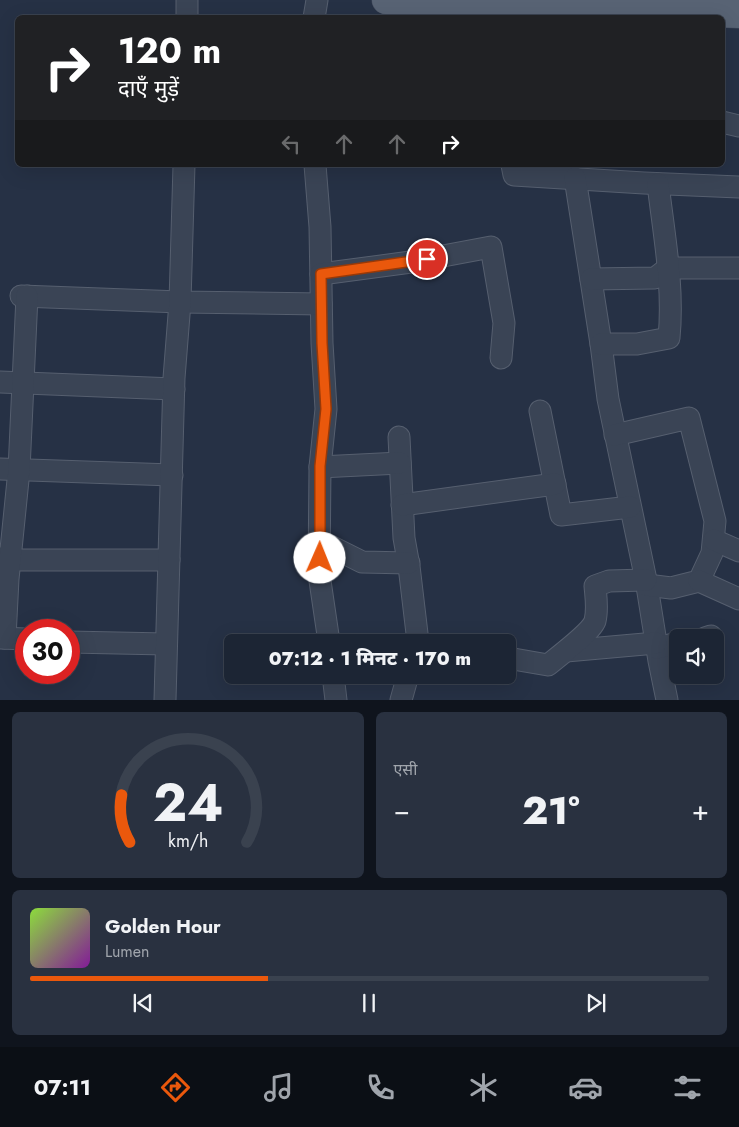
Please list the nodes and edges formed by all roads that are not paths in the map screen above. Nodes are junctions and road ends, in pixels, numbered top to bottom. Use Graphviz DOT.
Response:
graph roads {
  1 [pos="187,0"];
  2 [pos="317,0"];
  3 [pos="386,0"];
  4 [pos="739,14"];
  5 [pos="187,15"];
  6 [pos="314,15"];
  7 [pos="725,123"];
  8 [pos="739,126"];
  9 [pos="184,167"];
  10 [pos="315,167"];
  11 [pos="512,167"];
  12 [pos="581,174"];
  13 [pos="658,184"];
  14 [pos="739,187"];
  15 [pos="668,268"];
  16 [pos="739,268"];
  17 [pos="321,274"];
  18 [pos="591,279"];
  19 [pos="180,302"];
  20 [pos="321,304"];
  21 [pos="601,344"];
  22 [pos="500,358"];
  23 [pos="0,382"];
  24 [pos="24,382"];
  25 [pos="174,389"];
  26 [pos="540,410"];
  27 [pos="615,435"];
  28 [pos="399,436"];
  29 [pos="400,463"];
  30 [pos="320,466"];
  31 [pos="10,470"];
  32 [pos="172,475"];
  33 [pos="555,484"];
  34 [pos="402,505"];
  35 [pos="630,507"];
  36 [pos="715,531"];
  37 [pos="320,541"];
  38 [pos="739,551"];
  39 [pos="5,558"];
  40 [pos="169,560"];
  41 [pos="408,563"];
  42 [pos="700,581"];
  43 [pos="646,582"];
  44 [pos="739,599"];
  45 [pos="327,634"];
  46 [pos="417,634"];
  47 [pos="3,638"];
  48 [pos="80,642"];
  49 [pos="166,644"];
  50 [pos="669,644"];
  51 [pos="656,645"];
  52 [pos="566,651"];
  53 [pos="516,659"];
  54 [pos="333,684"];
  55 [pos="405,684"];
  56 [pos="164,700"];
  57 [pos="336,700"];
  58 [pos="401,700"];
  59 [pos="667,700"];
  1 -- 5 [label="street"];
  2 -- 6 [label="street"];
  3 -- 4 [label="main road"];
  7 -- 8 [label="street"];
  9 -- 19 [label="street"];
  10 -- 17 [label="street"];
  11 -- 12 [label="street"];
  12 -- 13 [label="street"];
  12 -- 18 [label="street"];
  13 -- 14 [label="street"];
  13 -- 15 [label="street"];
  15 -- 16 [label="street"];
  15 -- 18 [label="street"];
  15 -- 21 [label="street"];
  17 -- 20 [label="street"];
  17 -- 22 [label="street"];
  18 -- 21 [label="street"];
  19 -- 20 [label="street"];
  19 -- 24 [label="street"];
  19 -- 25 [label="street"];
  20 -- 30 [label="street"];
  21 -- 27 [label="street"];
  23 -- 24 [label="street"];
  24 -- 25 [label="street"];
  24 -- 31 [label="street"];
  25 -- 32 [label="street"];
  26 -- 33 [label="street"];
  27 -- 35 [label="street"];
  27 -- 36 [label="street"];
  28 -- 29 [label="street"];
  29 -- 30 [label="street"];
  29 -- 34 [label="street"];
  30 -- 37 [label="street"];
  31 -- 32 [label="street"];
  31 -- 39 [label="street"];
  32 -- 40 [label="street"];
  33 -- 34 [label="street"];
  33 -- 35 [label="street"];
  34 -- 41 [label="street"];
  35 -- 43 [label="street"];
  36 -- 38 [label="street"];
  36 -- 42 [label="street"];
  37 -- 41 [label="street"];
  37 -- 45 [label="street"];
  39 -- 40 [label="street"];
  39 -- 47 [label="street"];
  40 -- 49 [label="street"];
  41 -- 46 [label="street"];
  42 -- 43 [label="street"];
  42 -- 44 [label="street"];
  43 -- 51 [label="street"];
  43 -- 52 [label="street"];
  48 -- 49 [label="street"];
  49 -- 56 [label="street"];
  50 -- 51 [label="street"];
  51 -- 52 [label="street"];
  51 -- 59 [label="street"];
  52 -- 53 [label="street"];
  54 -- 57 [label="street"];
  55 -- 58 [label="street"];
}
